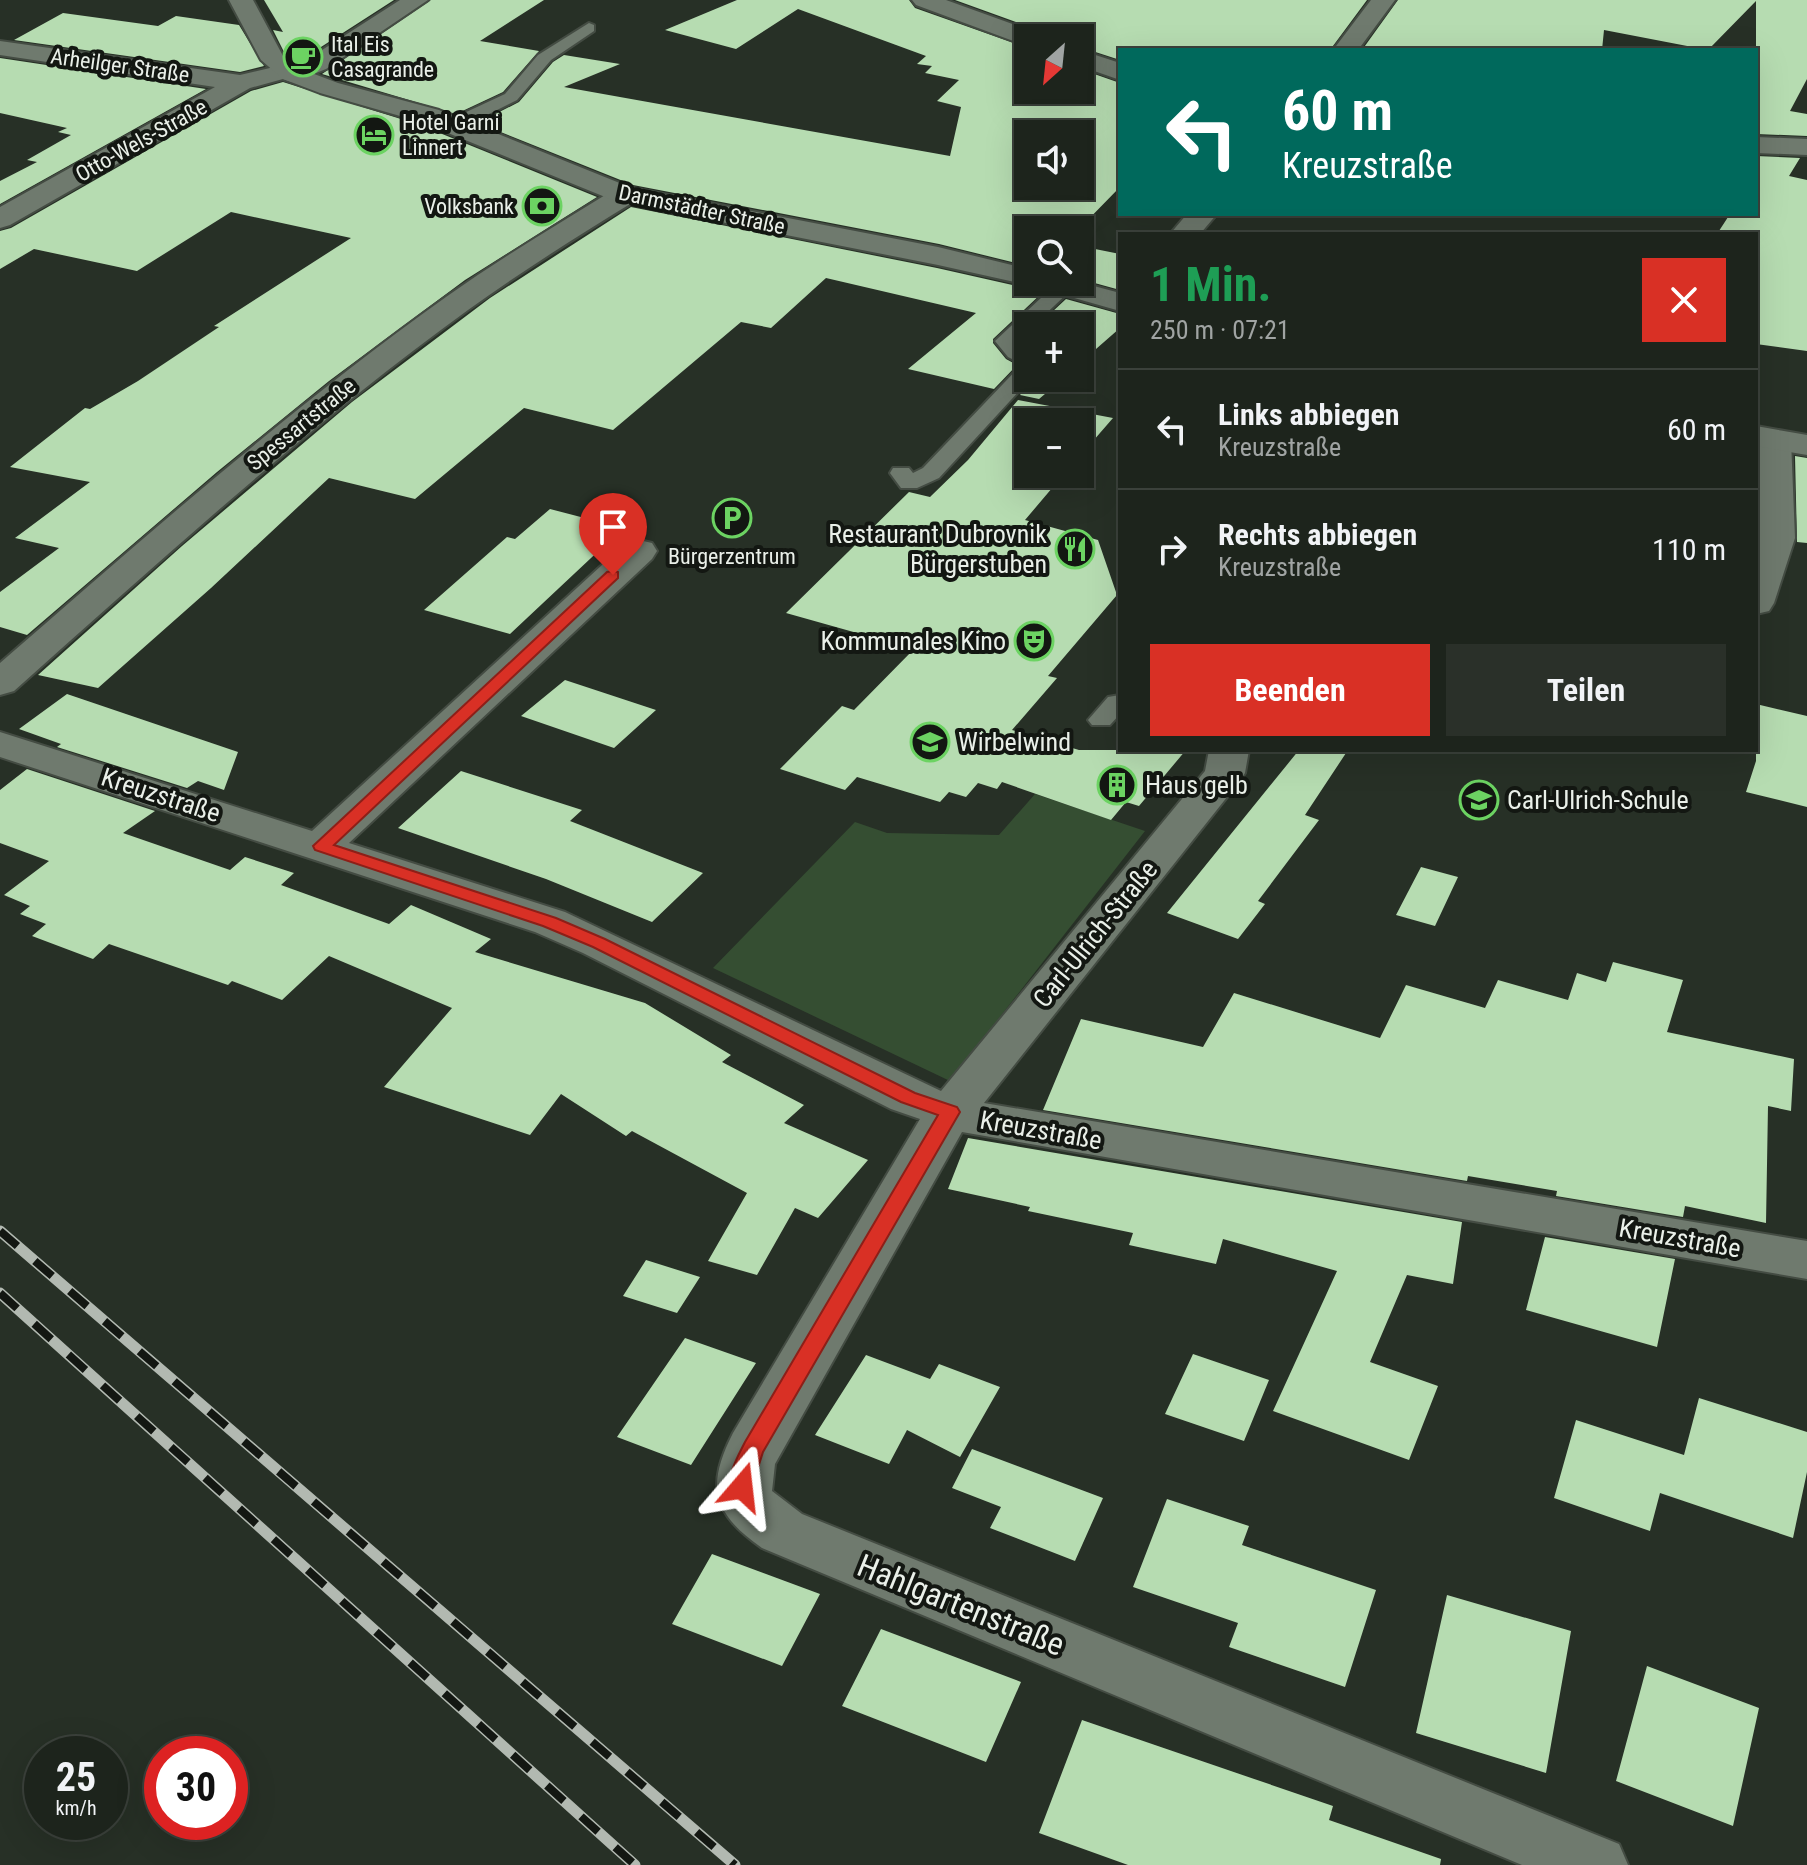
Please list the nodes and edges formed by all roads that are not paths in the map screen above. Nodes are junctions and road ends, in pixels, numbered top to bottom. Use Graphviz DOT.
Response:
graph roads {
  1 [pos="241,0"];
  2 [pos="416,0"];
  3 [pos="924,0"];
  4 [pos="1383,0"];
  5 [pos="589,28"];
  6 [pos="1014,33"];
  7 [pos="0,48"];
  8 [pos="1347,48"];
  9 [pos="1094,62"];
  10 [pos="1118,71"];
  11 [pos="289,72"];
  12 [pos="241,83"];
  13 [pos="453,125"];
  14 [pos="1758,145"];
  15 [pos="1807,147"];
  16 [pos="625,195"];
  17 [pos="1201,216"];
  18 [pos="0,219"];
  19 [pos="1186,232"];
  20 [pos="1014,275"];
  21 [pos="1094,295"];
  22 [pos="1044,296"];
  23 [pos="1118,301"];
  24 [pos="1030,312"];
  25 [pos="1014,331"];
  26 [pos="1014,352"];
  27 [pos="1014,384"];
  28 [pos="1779,441"];
  29 [pos="901,473"];
  30 [pos="639,551"];
  31 [pos="1758,597"];
  32 [pos="0,683"];
  33 [pos="0,744"];
  34 [pos="1229,752"];
  35 [pos="321,846"];
  36 [pos="950,1112"];
  37 [pos="1807,1260"];
  38 [pos="1596,1865"];
  1 -- 11 [label="street"];
  2 -- 11 [label="street, Otto-Wels-Straße"];
  3 -- 6 [label="street"];
  4 -- 8 [label="street"];
  5 -- 13 [label="lane"];
  7 -- 12 [label="street, Arheilger Straße"];
  9 -- 10 [label="street"];
  11 -- 12 [label="street, Otto-Wels-Straße"];
  11 -- 13 [label="street, Darmstädter Straße"];
  12 -- 18 [label="street, Otto-Wels-Straße"];
  13 -- 16 [label="street, Darmstädter Straße"];
  14 -- 15 [label="street"];
  16 -- 20 [label="street, Darmstädter Straße"];
  16 -- 32 [label="street, Spessartstraße"];
  17 -- 19 [label="street"];
  21 -- 23 [label="street"];
  22 -- 24 [label="lane"];
  25 -- 26 [label="lane"];
  27 -- 29 [label="lane"];
  28 -- 31 [label="street"];
  30 -- 35 [label="street"];
  33 -- 35 [label="street, Kreuzstraße"];
  34 -- 36 [label="street, Carl-Ulrich-Straße"];
  35 -- 36 [label="street, Kreuzstraße"];
  36 -- 37 [label="street, Kreuzstraße"];
  36 -- 38 [label="street, Hahlgartenstraße"];
}
